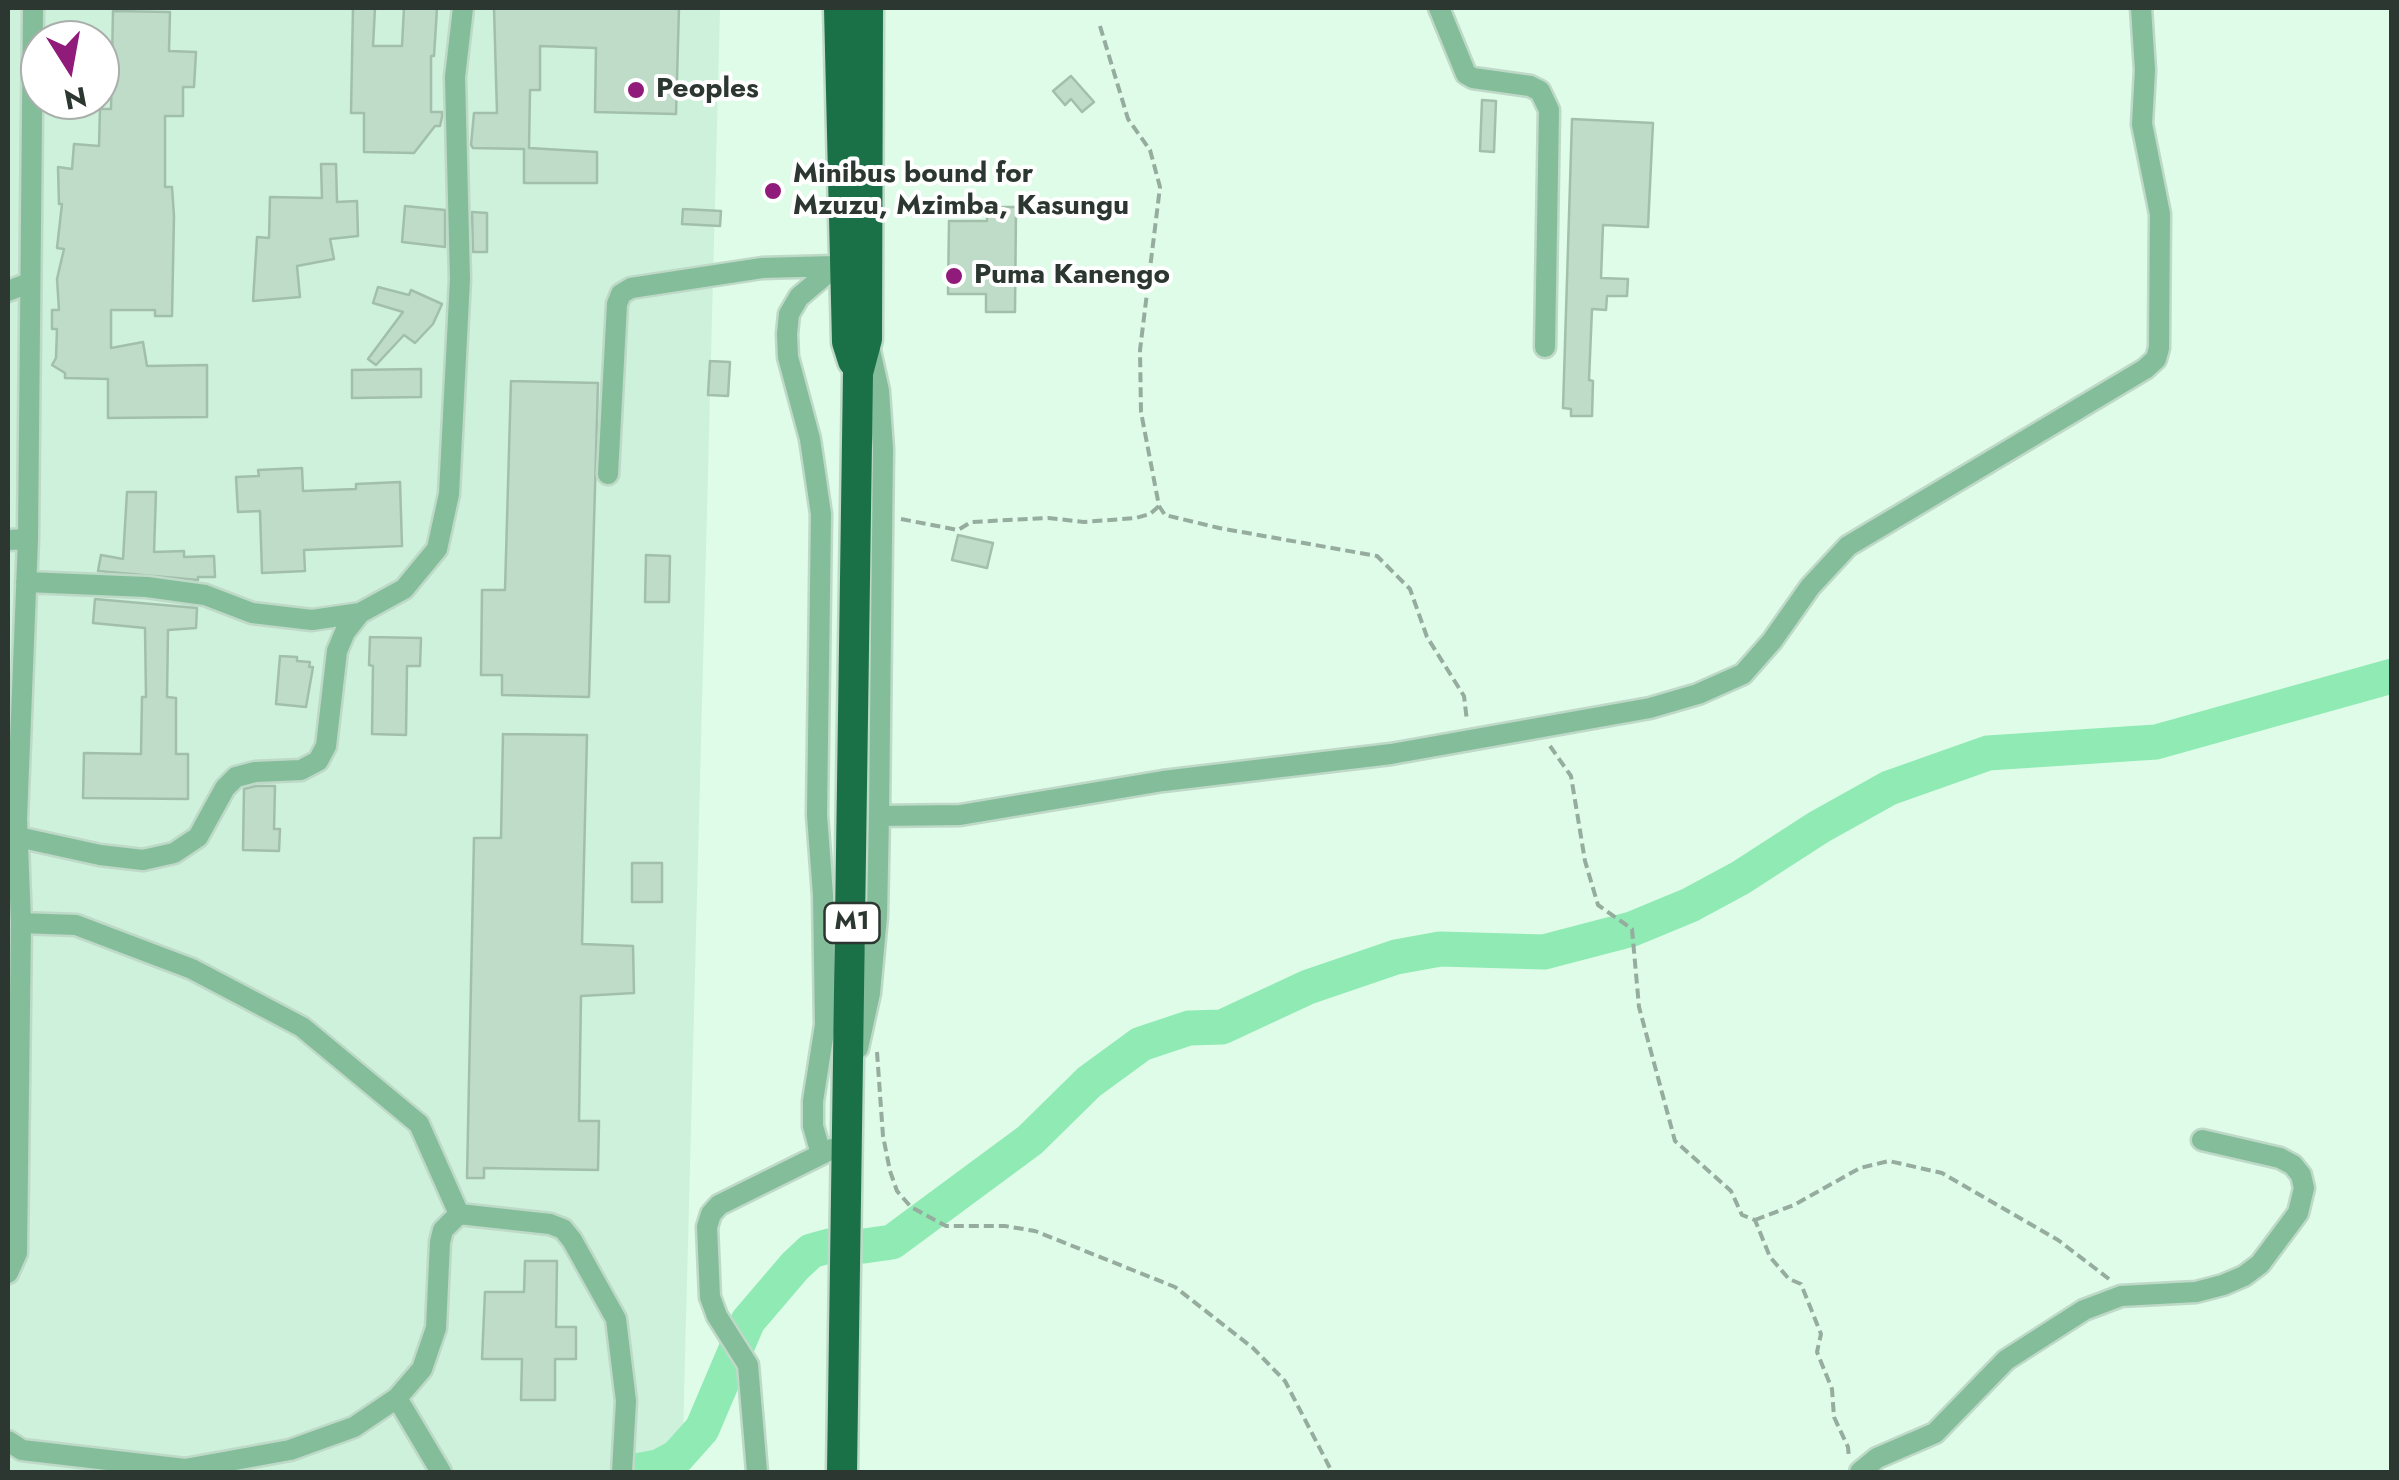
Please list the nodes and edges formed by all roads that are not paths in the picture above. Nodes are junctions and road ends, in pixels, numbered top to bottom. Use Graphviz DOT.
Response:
graph roads {
  1 [pos="33,8"];
  2 [pos="463,8"];
  3 [pos="838,8"];
  4 [pos="868,8"];
  5 [pos="1439,8"];
  6 [pos="2140,8"];
  7 [pos="840,262"];
  8 [pos="29,283"];
  9 [pos="8,291"];
  10 [pos="867,338"];
  11 [pos="1546,347"];
  12 [pos="858,373"];
  13 [pos="608,474"];
  14 [pos="18,540"];
  15 [pos="26,582"];
  16 [pos="360,613"];
  17 [pos="879,816"];
  18 [pos="14,826"];
  19 [pos="21,924"];
  20 [pos="850,1084"];
  21 [pos="849,1140"];
  22 [pos="2202,1140"];
  23 [pos="821,1154"];
  24 [pos="459,1214"];
  25 [pos="8,1274"];
  26 [pos="397,1398"];
  27 [pos="8,1442"];
  28 [pos="1855,1470"];
  29 [pos="188,1471"];
  30 [pos="441,1472"];
  31 [pos="622,1472"];
  32 [pos="756,1472"];
  33 [pos="842,1472"];
  1 -- 8 [label="street"];
  2 -- 16 [label="street"];
  3 -- 7 [label="highway, M1"];
  4 -- 10 [label="highway, M1"];
  5 -- 11 [label="street"];
  6 -- 17 [label="street"];
  7 -- 12 [label="highway, M1"];
  7 -- 13 [label="street"];
  7 -- 23 [label="street"];
  8 -- 9 [label="street"];
  8 -- 14 [label="street"];
  10 -- 12 [label="highway, M1"];
  10 -- 17 [label="street"];
  12 -- 20 [label="highway, M1"];
  14 -- 15 [label="street"];
  15 -- 16 [label="street"];
  15 -- 18 [label="street"];
  16 -- 18 [label="street"];
  17 -- 20 [label="street"];
  18 -- 19 [label="street"];
  19 -- 24 [label="street"];
  19 -- 25 [label="street"];
  20 -- 21 [label="highway, M1"];
  21 -- 23 [label="street"];
  21 -- 33 [label="highway, M1"];
  22 -- 28 [label="street"];
  23 -- 32 [label="street"];
  24 -- 26 [label="street"];
  24 -- 31 [label="street"];
  26 -- 29 [label="street"];
  26 -- 30 [label="street"];
  27 -- 29 [label="street"];
}
